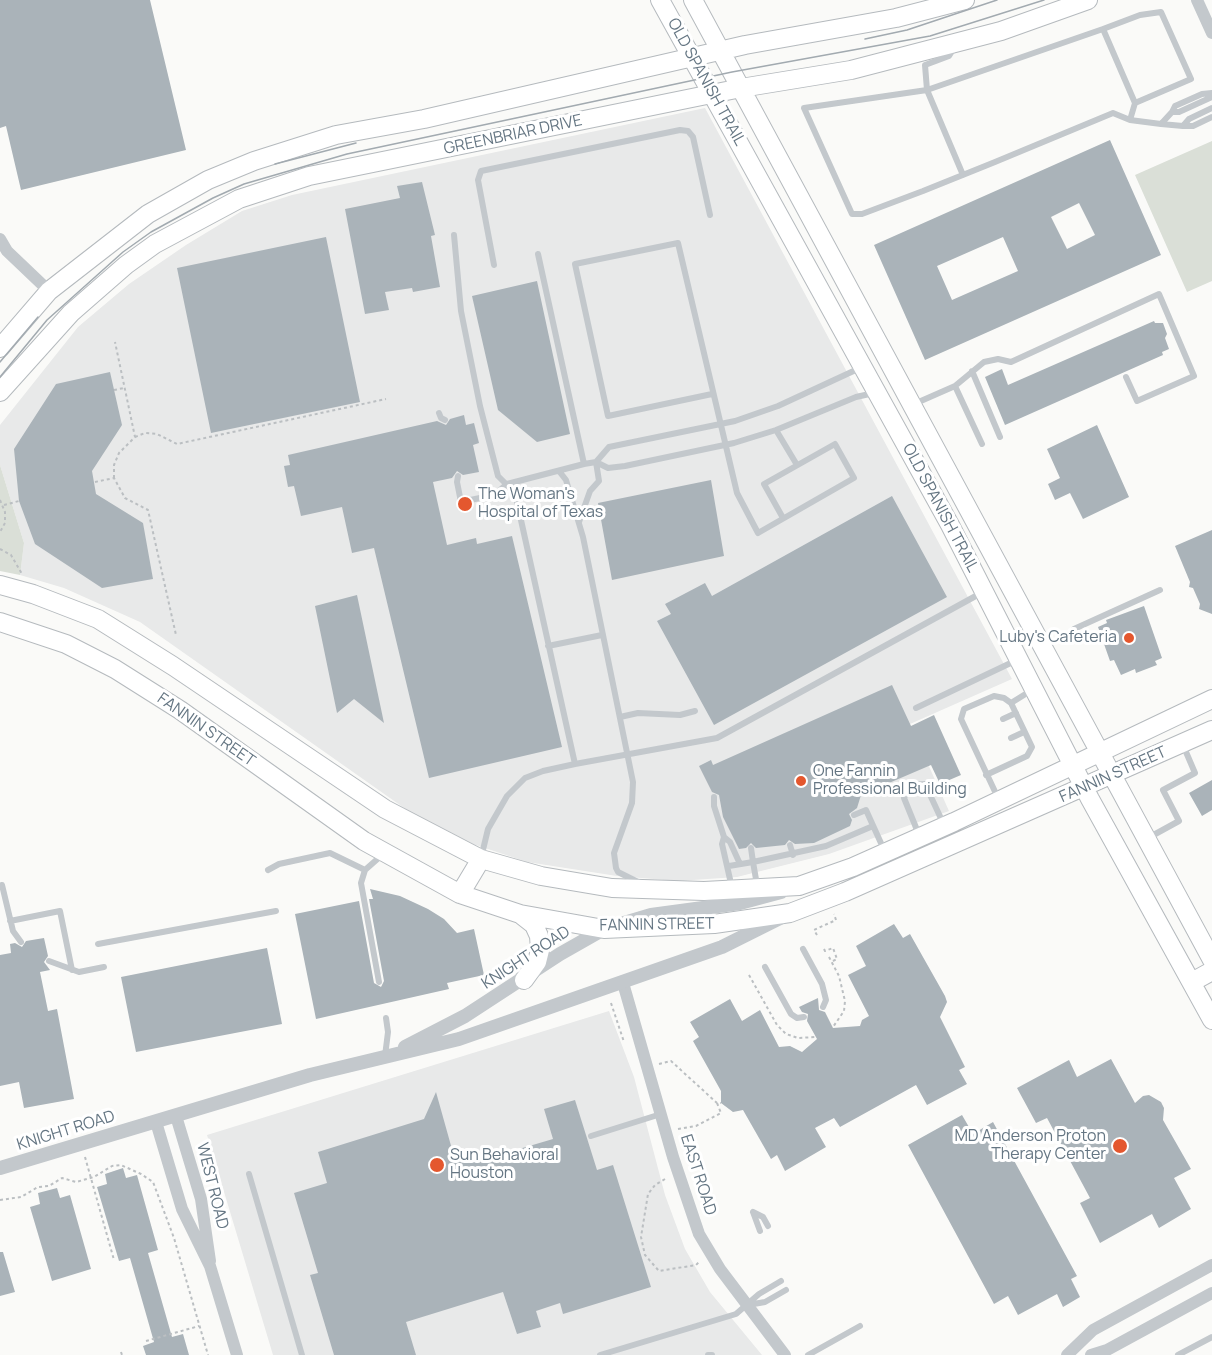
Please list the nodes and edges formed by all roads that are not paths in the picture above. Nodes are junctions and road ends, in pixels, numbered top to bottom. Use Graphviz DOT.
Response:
graph roads {
  1 [pos="660,0"];
  2 [pos="693,0"];
  3 [pos="965,0"];
  4 [pos="1088,0"];
  5 [pos="1197,0"];
  6 [pos="1102,29"];
  7 [pos="1212,33"];
  8 [pos="957,42"];
  9 [pos="721,50"];
  10 [pos="692,56"];
  11 [pos="741,88"];
  12 [pos="927,90"];
  13 [pos="714,94"];
  14 [pos="1212,95"];
  15 [pos="1135,102"];
  16 [pos="1212,108"];
  17 [pos="1212,117"];
  18 [pos="1130,120"];
  19 [pos="1161,124"];
  20 [pos="1183,126"];
  21 [pos="963,175"];
  22 [pos="793,189"];
  23 [pos="772,202"];
  24 [pos="710,215"];
  25 [pos="454,236"];
  26 [pos="0,239"];
  27 [pos="538,254"];
  28 [pos="494,265"];
  29 [pos="49,291"];
  30 [pos="866,320"];
  31 [pos="844,331"];
  32 [pos="0,348"];
  33 [pos="864,366"];
  34 [pos="972,371"];
  35 [pos="1126,377"];
  36 [pos="955,386"];
  37 [pos="0,392"];
  38 [pos="878,393"];
  39 [pos="712,394"];
  40 [pos="912,405"];
  41 [pos="718,424"];
  42 [pos="776,430"];
  43 [pos="1000,436"];
  44 [pos="982,444"];
  45 [pos="724,446"];
  46 [pos="596,462"];
  47 [pos="584,464"];
  48 [pos="797,465"];
  49 [pos="559,471"];
  50 [pos="456,479"];
  51 [pos="507,484"];
  52 [pos="969,510"];
  53 [pos="783,518"];
  54 [pos="579,522"];
  55 [pos="949,522"];
  56 [pos="0,585"];
  57 [pos="1160,590"];
  58 [pos="984,592"];
  59 [pos="0,621"];
  60 [pos="1074,629"];
  61 [pos="602,635"];
  62 [pos="548,646"];
  63 [pos="1017,660"];
  64 [pos="1033,690"];
  65 [pos="1212,699"];
  66 [pos="1011,703"];
  67 [pos="916,708"];
  68 [pos="696,711"];
  69 [pos="1016,713"];
  70 [pos="620,717"];
  71 [pos="1003,719"];
  72 [pos="977,730"];
  73 [pos="1212,730"];
  74 [pos="1024,732"];
  75 [pos="969,734"];
  76 [pos="1011,738"];
  77 [pos="1182,744"];
  78 [pos="986,749"];
  79 [pos="977,753"];
  80 [pos="1099,753"];
  81 [pos="627,754"];
  82 [pos="575,764"];
  83 [pos="1073,764"];
  84 [pos="986,775"];
  85 [pos="1111,776"];
  86 [pos="1084,788"];
  87 [pos="714,796"];
  88 [pos="999,800"];
  89 [pos="854,815"];
  90 [pos="873,826"];
  91 [pos="944,826"];
  92 [pos="724,837"];
  93 [pos="920,837"];
  94 [pos="1145,840"];
  95 [pos="790,845"];
  96 [pos="751,848"];
  97 [pos="384,852"];
  98 [pos="880,854"];
  99 [pos="793,855"];
  100 [pos="481,859"];
  101 [pos="753,862"];
  102 [pos="740,864"];
  103 [pos="729,866"];
  104 [pos="268,870"];
  105 [pos="365,870"];
  106 [pos="885,874"];
  107 [pos="2,885"];
  108 [pos="799,886"];
  109 [pos="758,888"];
  110 [pos="652,889"];
  111 [pos="732,889"];
  112 [pos="460,894"];
  113 [pos="276,911"];
  114 [pos="790,913"];
  115 [pos="520,914"];
  116 [pos="10,921"];
  117 [pos="604,929"];
  118 [pos="21,942"];
  119 [pos="98,945"];
  120 [pos="803,948"];
  121 [pos="1212,960"];
  122 [pos="49,961"];
  123 [pos="104,967"];
  124 [pos="765,967"];
  125 [pos="72,970"];
  126 [pos="1212,971"];
  127 [pos="524,980"];
  128 [pos="379,982"];
  129 [pos="1192,982"];
  130 [pos="623,983"];
  131 [pos="823,1007"];
  132 [pos="804,1017"];
  133 [pos="386,1018"];
  134 [pos="1212,1020"];
  135 [pos="384,1057"];
  136 [pos="661,1114"];
  137 [pos="176,1116"];
  138 [pos="156,1122"];
  139 [pos="591,1136"];
  140 [pos="0,1168"];
  141 [pos="249,1174"];
  142 [pos="768,1226"];
  143 [pos="760,1231"];
  144 [pos="1212,1265"];
  145 [pos="210,1266"];
  146 [pos="781,1281"];
  147 [pos="786,1290"];
  148 [pos="1212,1293"];
  149 [pos="747,1305"];
  150 [pos="860,1326"];
  151 [pos="1212,1337"];
  152 [pos="237,1355"];
  153 [pos="302,1355"];
  154 [pos="601,1355"];
  155 [pos="785,1355"];
  156 [pos="808,1355"];
  157 [pos="1067,1355"];
  158 [pos="1091,1355"];
  159 [pos="1178,1355"];
  1 -- 10 [label="main road, OLD SPANISH TRAIL"];
  2 -- 9 [label="main road, OLD SPANISH TRAIL"];
  3 -- 9 [label="main road"];
  4 -- 8 [label="main road, GREENBRIAR DRIVE"];
  5 -- 7 [label="street"];
  6 -- 12 [label="lane"];
  6 -- 15 [label="lane"];
  6 -- 15 [label="lane"];
  8 -- 11 [label="main road, GREENBRIAR DRIVE"];
  8 -- 12 [label="lane"];
  9 -- 10 [label="main road"];
  9 -- 11 [label="main road, OLD SPANISH TRAIL"];
  10 -- 13 [label="main road, OLD SPANISH TRAIL"];
  10 -- 29 [label="main road"];
  11 -- 13 [label="main road, GREENBRIAR DRIVE"];
  11 -- 22 [label="main road, OLD SPANISH TRAIL"];
  12 -- 21 [label="lane"];
  12 -- 21 [label="lane"];
  13 -- 23 [label="main road, OLD SPANISH TRAIL"];
  13 -- 37 [label="main road, GREENBRIAR DRIVE"];
  14 -- 19 [label="lane"];
  15 -- 18 [label="lane"];
  16 -- 20 [label="lane"];
  17 -- 20 [label="lane"];
  18 -- 19 [label="lane"];
  18 -- 21 [label="lane"];
  19 -- 20 [label="lane"];
  22 -- 23 [label="main road"];
  22 -- 30 [label="main road, OLD SPANISH TRAIL"];
  23 -- 31 [label="main road, OLD SPANISH TRAIL"];
  24 -- 28 [label="lane"];
  25 -- 51 [label="lane"];
  26 -- 29 [label="street"];
  27 -- 47 [label="lane"];
  29 -- 32 [label="main road"];
  30 -- 31 [label="main road"];
  30 -- 40 [label="main road, OLD SPANISH TRAIL"];
  31 -- 33 [label="main road, OLD SPANISH TRAIL"];
  33 -- 38 [label="main road, OLD SPANISH TRAIL"];
  33 -- 40 [label="main road"];
  33 -- 41 [label="lane"];
  34 -- 35 [label="lane"];
  34 -- 36 [label="lane"];
  34 -- 43 [label="lane"];
  36 -- 40 [label="lane"];
  36 -- 44 [label="lane"];
  38 -- 42 [label="lane"];
  38 -- 55 [label="main road, OLD SPANISH TRAIL"];
  39 -- 39 [label="lane"];
  39 -- 41 [label="lane"];
  40 -- 52 [label="main road, OLD SPANISH TRAIL"];
  41 -- 45 [label="lane"];
  41 -- 46 [label="lane"];
  42 -- 45 [label="lane"];
  42 -- 48 [label="lane"];
  45 -- 46 [label="lane"];
  45 -- 53 [label="lane"];
  46 -- 47 [label="lane"];
  46 -- 54 [label="lane"];
  47 -- 49 [label="lane"];
  48 -- 53 [label="lane"];
  48 -- 53 [label="lane"];
  49 -- 51 [label="lane"];
  49 -- 54 [label="lane"];
  50 -- 51 [label="lane"];
  51 -- 62 [label="lane"];
  52 -- 55 [label="main road"];
  52 -- 80 [label="main road, OLD SPANISH TRAIL"];
  54 -- 61 [label="lane"];
  55 -- 58 [label="main road, OLD SPANISH TRAIL"];
  56 -- 100 [label="main road, FANNIN STREET"];
  57 -- 60 [label="lane"];
  58 -- 63 [label="main road, OLD SPANISH TRAIL"];
  58 -- 81 [label="lane"];
  59 -- 97 [label="main road, FANNIN STREET"];
  61 -- 62 [label="lane"];
  61 -- 70 [label="lane"];
  62 -- 82 [label="lane"];
  63 -- 64 [label="main road, OLD SPANISH TRAIL"];
  63 -- 67 [label="lane"];
  64 -- 66 [label="lane"];
  64 -- 83 [label="main road, OLD SPANISH TRAIL"];
  65 -- 80 [label="main road, FANNIN STREET"];
  66 -- 69 [label="lane"];
  66 -- 75 [label="lane"];
  68 -- 70 [label="lane"];
  69 -- 71 [label="lane"];
  69 -- 74 [label="lane"];
  70 -- 81 [label="lane"];
  72 -- 75 [label="lane"];
  73 -- 77 [label="main road, FANNIN STREET"];
  74 -- 76 [label="lane"];
  74 -- 84 [label="lane"];
  75 -- 79 [label="lane"];
  77 -- 85 [label="main road, FANNIN STREET"];
  77 -- 94 [label="lane"];
  78 -- 79 [label="lane"];
  79 -- 84 [label="lane"];
  80 -- 83 [label="main road, FANNIN STREET"];
  80 -- 85 [label="main road, OLD SPANISH TRAIL"];
  81 -- 82 [label="lane"];
  81 -- 110 [label="lane"];
  82 -- 100 [label="lane"];
  83 -- 86 [label="main road, OLD SPANISH TRAIL"];
  83 -- 88 [label="main road, FANNIN STREET"];
  84 -- 88 [label="lane"];
  85 -- 86 [label="main road, FANNIN STREET"];
  85 -- 94 [label="main road, OLD SPANISH TRAIL"];
  86 -- 106 [label="main road, FANNIN STREET"];
  86 -- 129 [label="main road, OLD SPANISH TRAIL"];
  87 -- 92 [label="lane"];
  88 -- 91 [label="main road, FANNIN STREET"];
  89 -- 90 [label="lane"];
  90 -- 98 [label="lane"];
  90 -- 99 [label="lane"];
  91 -- 93 [label="main road, FANNIN STREET"];
  91 -- 93 [label="lane"];
  92 -- 102 [label="lane"];
  92 -- 103 [label="lane"];
  93 -- 98 [label="main road, FANNIN STREET"];
  94 -- 121 [label="main road, OLD SPANISH TRAIL"];
  95 -- 99 [label="lane"];
  96 -- 101 [label="lane"];
  97 -- 105 [label="lane"];
  97 -- 112 [label="main road, FANNIN STREET"];
  98 -- 106 [label="main road"];
  98 -- 108 [label="main road, FANNIN STREET"];
  99 -- 101 [label="lane"];
  100 -- 110 [label="main road, FANNIN STREET"];
  100 -- 112 [label="main road"];
  101 -- 102 [label="lane"];
  101 -- 109 [label="lane"];
  102 -- 103 [label="lane"];
  103 -- 111 [label="lane"];
  104 -- 105 [label="lane"];
  105 -- 128 [label="lane"];
  106 -- 114 [label="main road, FANNIN STREET"];
  107 -- 116 [label="lane"];
  108 -- 109 [label="main road, FANNIN STREET"];
  108 -- 117 [label="street, KNIGHT ROAD"];
  109 -- 111 [label="main road, FANNIN STREET"];
  110 -- 111 [label="main road, FANNIN STREET"];
  112 -- 115 [label="main road, FANNIN STREET"];
  113 -- 119 [label="lane"];
  114 -- 117 [label="main road, FANNIN STREET"];
  114 -- 130 [label="street, KNIGHT ROAD"];
  115 -- 117 [label="main road, FANNIN STREET"];
  115 -- 127 [label="main road"];
  116 -- 118 [label="lane"];
  116 -- 125 [label="lane"];
  117 -- 127 [label="street, KNIGHT ROAD"];
  120 -- 131 [label="lane"];
  122 -- 125 [label="lane"];
  123 -- 125 [label="lane"];
  124 -- 132 [label="lane"];
  126 -- 129 [label="main road"];
  127 -- 135 [label="street, KNIGHT ROAD"];
  129 -- 134 [label="main road, OLD SPANISH TRAIL"];
  130 -- 135 [label="street, KNIGHT ROAD"];
  130 -- 136 [label="street, EAST ROAD"];
  133 -- 135 [label="lane"];
  135 -- 137 [label="street, KNIGHT ROAD"];
  136 -- 139 [label="lane"];
  136 -- 149 [label="street, EAST ROAD"];
  137 -- 138 [label="street, KNIGHT ROAD"];
  137 -- 145 [label="street, WEST ROAD"];
  138 -- 140 [label="street, KNIGHT ROAD"];
  138 -- 145 [label="street, WEST ROAD"];
  141 -- 153 [label="lane"];
  142 -- 143 [label="lane"];
  144 -- 157 [label="street"];
  145 -- 152 [label="street, WEST ROAD"];
  146 -- 149 [label="lane"];
  147 -- 149 [label="lane"];
  148 -- 158 [label="street"];
  149 -- 154 [label="lane"];
  149 -- 155 [label="street, EAST ROAD"];
  150 -- 156 [label="lane"];
  151 -- 159 [label="lane"];
}
